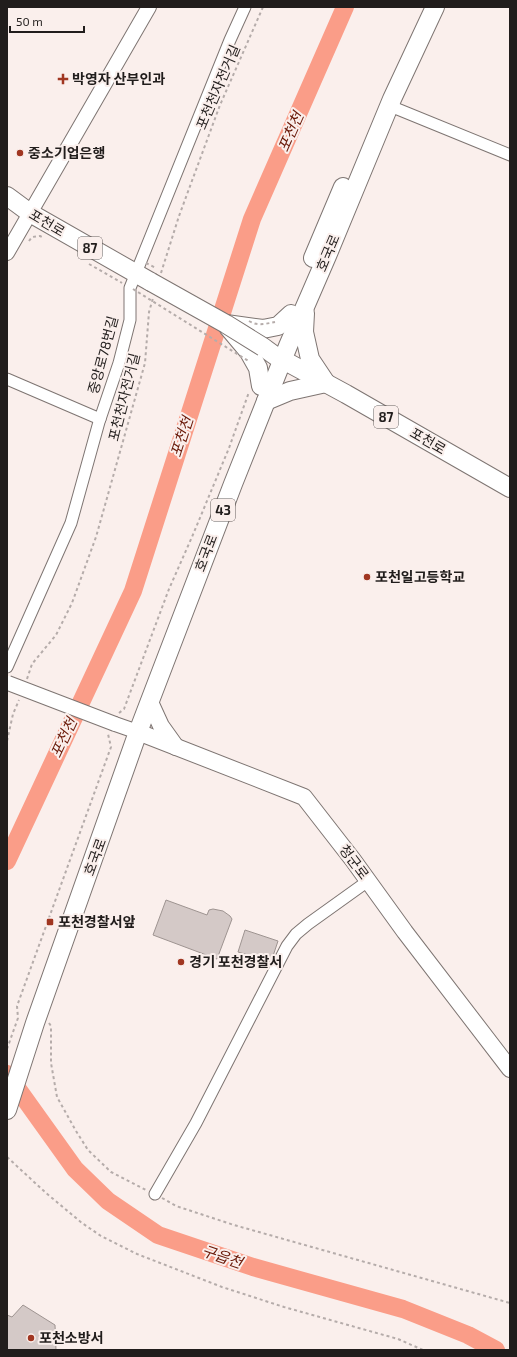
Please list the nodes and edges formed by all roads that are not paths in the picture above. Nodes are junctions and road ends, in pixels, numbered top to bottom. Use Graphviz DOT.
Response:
graph roads {
  1 [pos="149,7"];
  2 [pos="245,7"];
  3 [pos="422,7"];
  4 [pos="434,7"];
  5 [pos="390,106"];
  6 [pos="510,155"];
  7 [pos="7,196"];
  8 [pos="30,213"];
  9 [pos="7,253"];
  10 [pos="144,284"];
  11 [pos="298,310"];
  12 [pos="226,324"];
  13 [pos="273,354"];
  14 [pos="7,379"];
  15 [pos="326,384"];
  16 [pos="259,392"];
  17 [pos="100,419"];
  18 [pos="510,488"];
  19 [pos="7,667"];
  20 [pos="8,683"];
  21 [pos="150,702"];
  22 [pos="121,727"];
  23 [pos="176,747"];
  24 [pos="368,881"];
  25 [pos="35,1014"];
  26 [pos="510,1070"];
  27 [pos="7,1076"];
  28 [pos="7,1110"];
  29 [pos="155,1194"];
  1 -- 8 [label="street"];
  2 -- 10 [label="street, 중앙로78번길"];
  3 -- 11 [label="main road, 호국로 / 43"];
  4 -- 5 [label="main road, 호국로 / 43"];
  5 -- 6 [label="street"];
  5 -- 11 [label="main road, 호국로 / 43"];
  7 -- 8 [label="main road, 포천로 / 87"];
  8 -- 9 [label="street"];
  8 -- 10 [label="main road, 포천로 / 87"];
  10 -- 12 [label="main road, 87, bridge"];
  10 -- 17 [label="street, 중앙로78번길"];
  11 -- 12 [label="main road"];
  11 -- 13 [label="main road, 호국로 / 43"];
  11 -- 15 [label="main road"];
  12 -- 13 [label="main road, 87, bridge"];
  12 -- 16 [label="main road"];
  13 -- 15 [label="main road, 포천로 / 87"];
  13 -- 16 [label="main road, 호국로 / 43"];
  14 -- 17 [label="street"];
  15 -- 16 [label="main road"];
  15 -- 18 [label="main road, 포천로 / 87"];
  16 -- 21 [label="main road, 호국로 / 43"];
  16 -- 22 [label="main road, 호국로 / 43"];
  17 -- 19 [label="street, 중앙로78번길"];
  20 -- 22 [label="street, bridge"];
  21 -- 22 [label="main road, 호국로 / 43"];
  21 -- 23 [label="main road"];
  22 -- 23 [label="main road, 청군로"];
  22 -- 25 [label="main road, 호국로 / 43"];
  23 -- 24 [label="main road, 청군로"];
  24 -- 26 [label="main road, 청군로"];
  24 -- 29 [label="street"];
  25 -- 27 [label="main road, 호국로 / 43"];
  25 -- 28 [label="main road, 호국로 / 43"];
}
